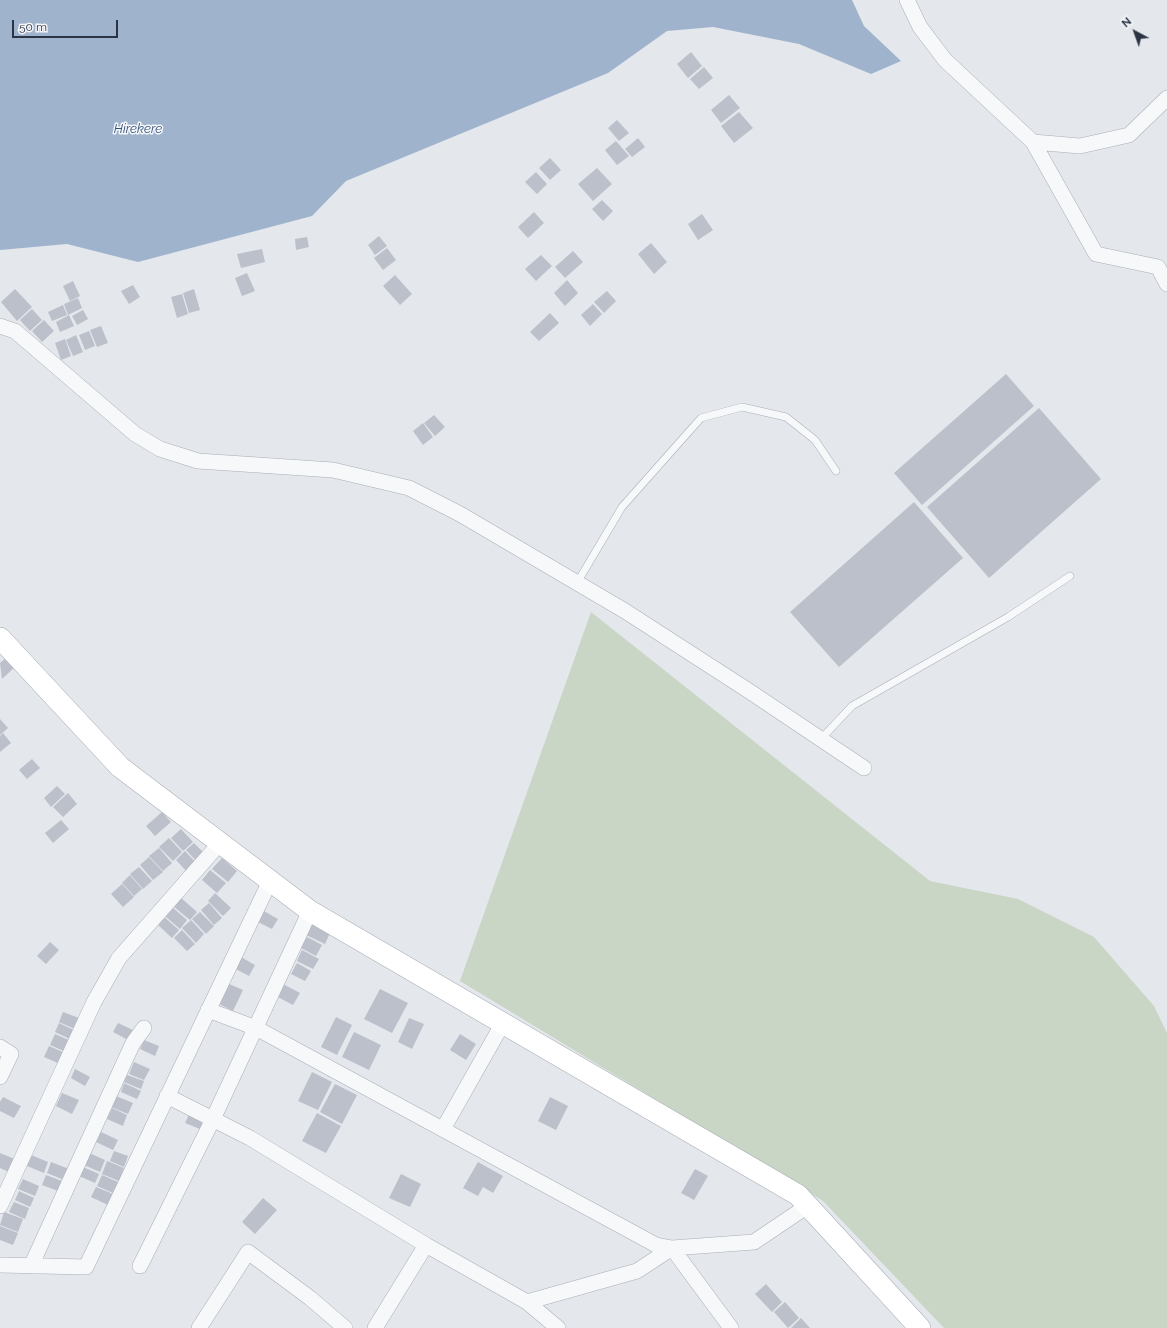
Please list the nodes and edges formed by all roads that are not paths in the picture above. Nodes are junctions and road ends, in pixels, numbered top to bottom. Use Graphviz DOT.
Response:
graph roads {
  1 [pos="907,0"];
  2 [pos="1167,98"];
  3 [pos="1033,142"];
  4 [pos="1167,284"];
  5 [pos="0,326"];
  6 [pos="836,471"];
  7 [pos="1070,576"];
  8 [pos="577,583"];
  9 [pos="0,638"];
  10 [pos="820,739"];
  11 [pos="864,768"];
  12 [pos="220,843"];
  13 [pos="270,881"];
  14 [pos="310,911"];
  15 [pos="208,1010"];
  16 [pos="503,1023"];
  17 [pos="144,1028"];
  18 [pos="256,1028"];
  19 [pos="0,1047"];
  20 [pos="0,1077"];
  21 [pos="167,1096"];
  22 [pos="213,1119"];
  23 [pos="443,1129"];
  24 [pos="806,1204"];
  25 [pos="0,1206"];
  26 [pos="426,1245"];
  27 [pos="672,1248"];
  28 [pos="0,1265"];
  29 [pos="31,1266"];
  30 [pos="140,1266"];
  31 [pos="527,1302"];
  32 [pos="199,1328"];
  33 [pos="345,1328"];
  34 [pos="375,1328"];
  35 [pos="558,1328"];
  36 [pos="731,1328"];
  37 [pos="920,1328"];
  1 -- 3 [label="street"];
  2 -- 3 [label="street"];
  3 -- 4 [label="street"];
  5 -- 8 [label="street"];
  6 -- 8 [label="lane"];
  7 -- 10 [label="lane"];
  8 -- 10 [label="street"];
  9 -- 12 [label="street"];
  10 -- 11 [label="street"];
  12 -- 13 [label="street"];
  12 -- 25 [label="street"];
  13 -- 14 [label="street"];
  13 -- 15 [label="street"];
  14 -- 16 [label="street"];
  14 -- 18 [label="street"];
  15 -- 18 [label="street"];
  15 -- 21 [label="street"];
  16 -- 23 [label="street"];
  16 -- 24 [label="street"];
  17 -- 29 [label="street"];
  18 -- 22 [label="street"];
  18 -- 23 [label="street"];
  19 -- 20 [label="street"];
  21 -- 22 [label="street"];
  21 -- 29 [label="street"];
  22 -- 26 [label="street"];
  22 -- 30 [label="street"];
  23 -- 27 [label="street"];
  24 -- 27 [label="street"];
  24 -- 37 [label="street"];
  26 -- 31 [label="street"];
  26 -- 34 [label="street"];
  27 -- 31 [label="street"];
  27 -- 36 [label="street"];
  28 -- 29 [label="street"];
  31 -- 35 [label="street"];
  32 -- 33 [label="street"];
}
